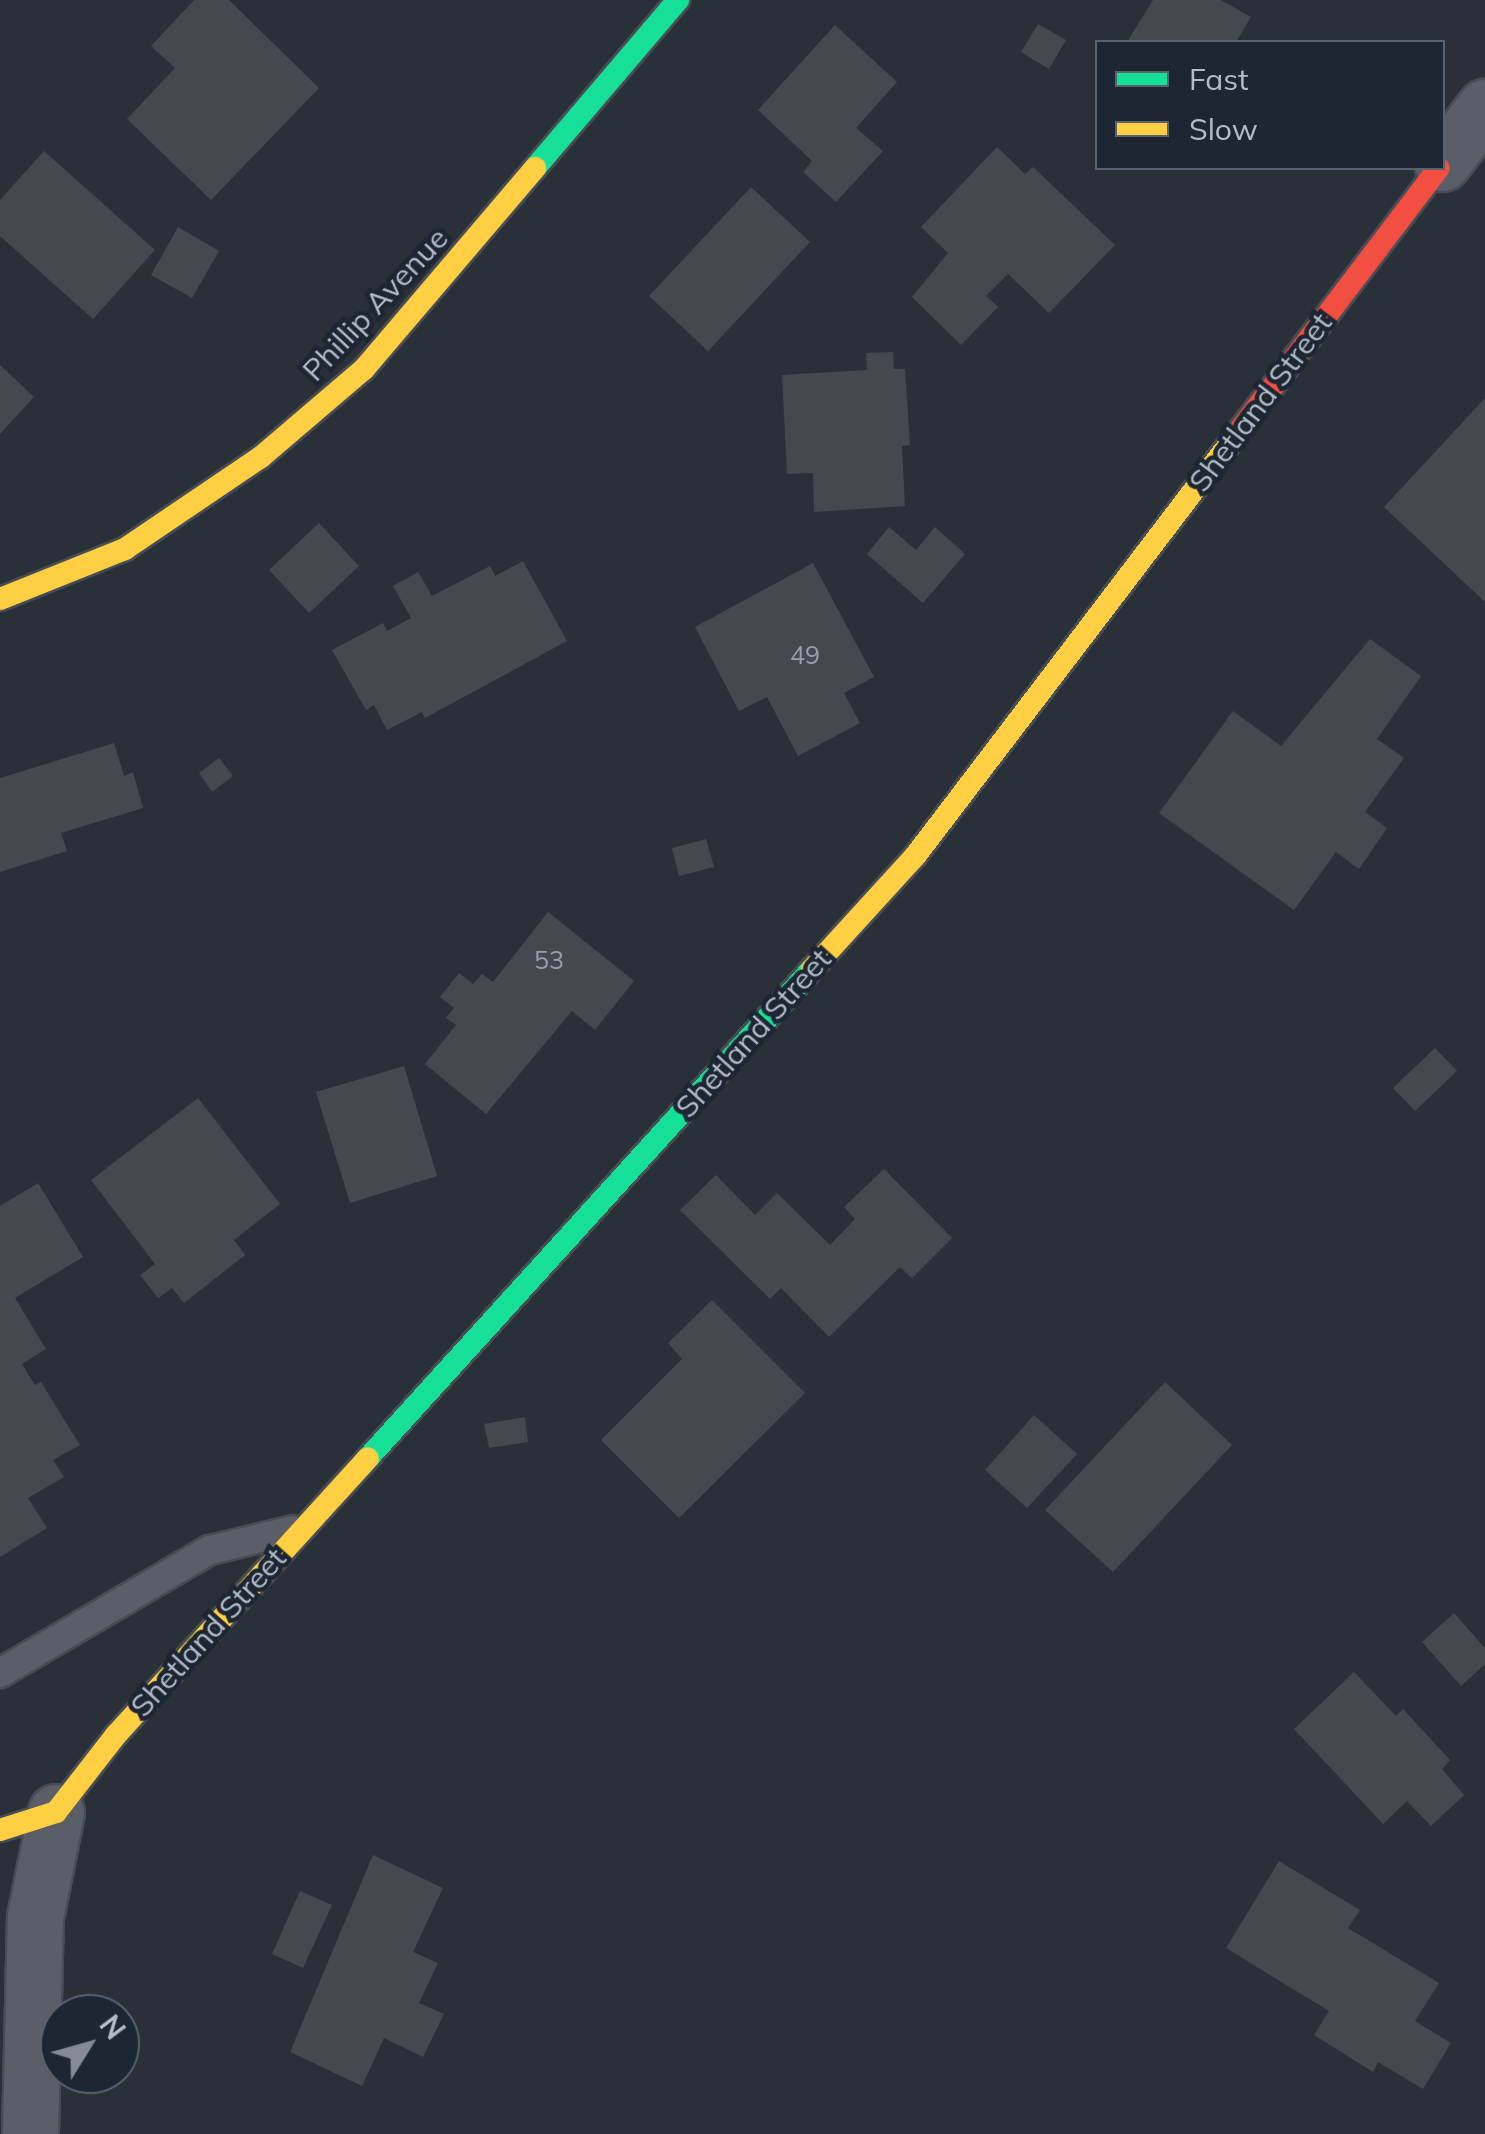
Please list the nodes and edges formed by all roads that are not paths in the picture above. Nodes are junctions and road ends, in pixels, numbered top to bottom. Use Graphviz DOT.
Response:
graph roads {
  1 [pos="678,0"];
  2 [pos="1485,107"];
  3 [pos="1445,160"];
  4 [pos="1437,170"];
  5 [pos="0,598"];
  6 [pos="302,1528"];
  7 [pos="0,1673"];
  8 [pos="56,1812"];
  9 [pos="0,1830"];
  10 [pos="30,2134"];
  1 -- 5 [label="street, Phillip Avenue"];
  2 -- 3 [label="street, Shetland Street"];
  4 -- 6 [label="street, Shetland Street"];
  6 -- 7 [label="lane"];
  6 -- 8 [label="street, Shetland Street"];
  8 -- 9 [label="street"];
  8 -- 10 [label="street"];
}
